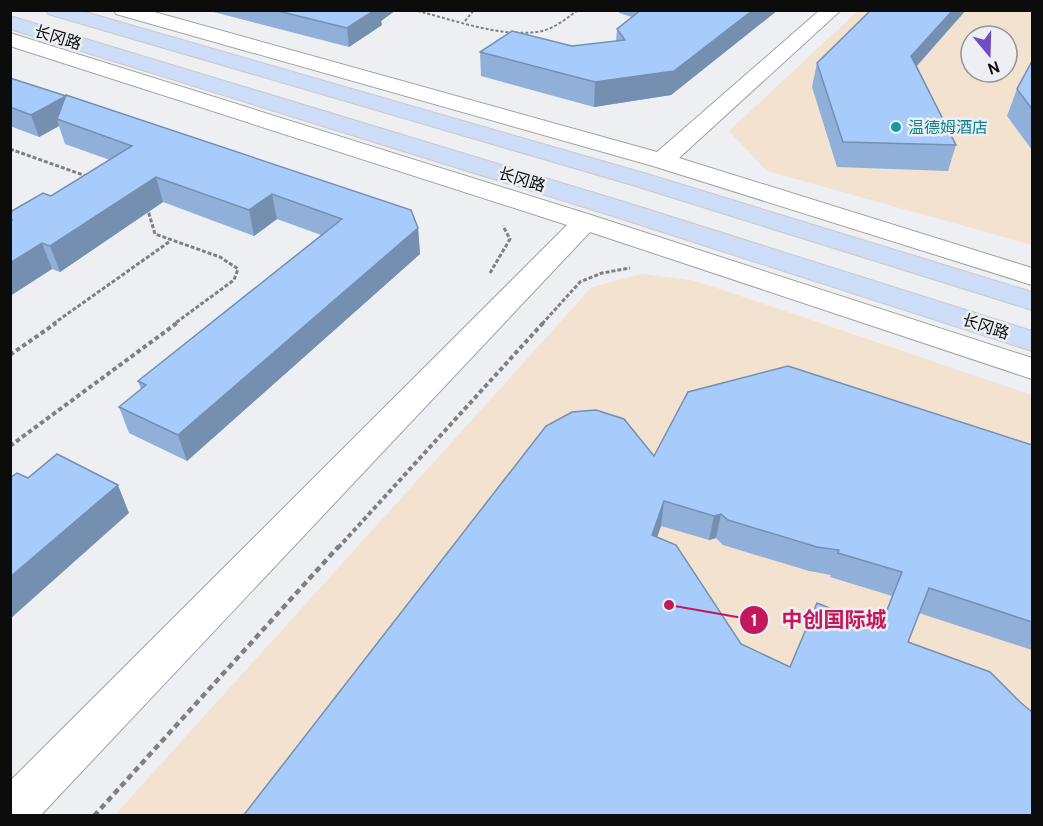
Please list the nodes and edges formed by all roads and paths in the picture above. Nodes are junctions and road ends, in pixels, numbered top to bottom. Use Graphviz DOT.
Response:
graph roads {
  1 [pos="55,10"];
  2 [pos="123,10"];
  3 [pos="413,10"];
  4 [pos="474,10"];
  5 [pos="579,10"];
  6 [pos="832,10"];
  7 [pos="464,21"];
  8 [pos="10,22"];
  9 [pos="10,39"];
  10 [pos="10,149"];
  11 [pos="662,161"];
  12 [pos="94,179"];
  13 [pos="147,204"];
  14 [pos="585,222"];
  15 [pos="169,242"];
  16 [pos="638,268"];
  17 [pos="1032,277"];
  18 [pos="1032,301"];
  19 [pos="1032,341"];
  20 [pos="10,354"];
  21 [pos="1032,369"];
  22 [pos="10,446"];
  23 [pos="10,814"];
  24 [pos="94,816"];
  1 -- 18 [label="main road, 长冈路"];
  2 -- 11 [label="street"];
  3 -- 7 [label="path"];
  4 -- 7 [label="path"];
  5 -- 7 [label="path"];
  6 -- 11 [label="street"];
  8 -- 19 [label="main road, 长冈路"];
  9 -- 14 [label="street"];
  10 -- 12 [label="path"];
  11 -- 17 [label="street"];
  13 -- 15 [label="path"];
  14 -- 21 [label="street"];
  14 -- 23 [label="street"];
  15 -- 20 [label="path"];
  15 -- 22 [label="path"];
  16 -- 24 [label="path"];
}
